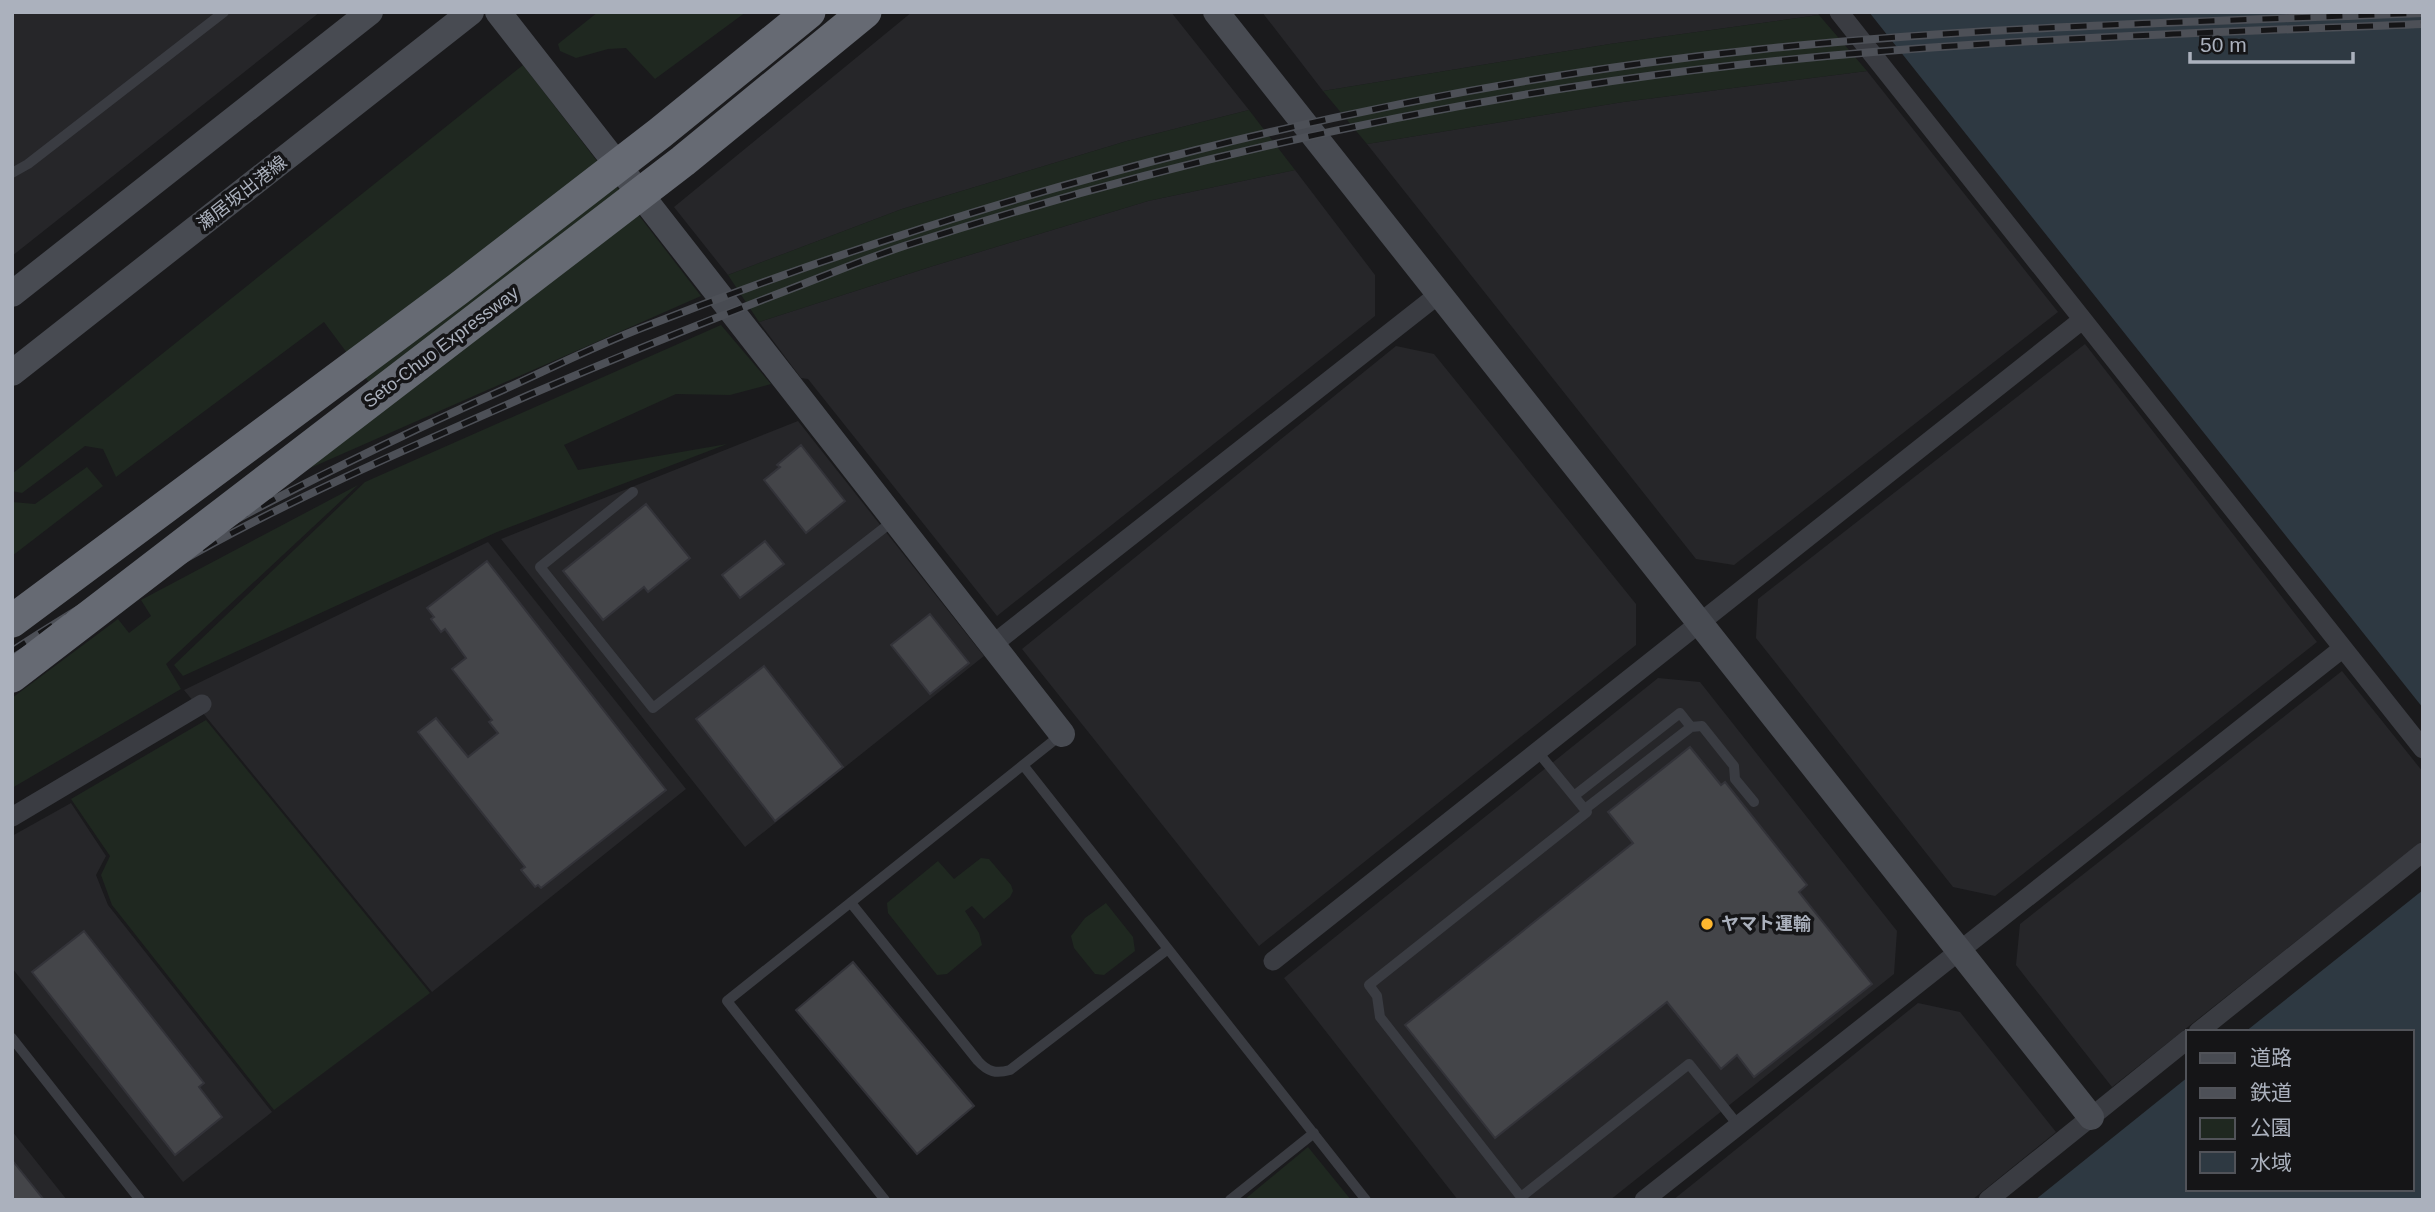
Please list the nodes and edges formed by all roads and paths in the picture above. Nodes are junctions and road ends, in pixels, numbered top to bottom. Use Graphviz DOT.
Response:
graph roads {
  1 [pos="224,12"];
  2 [pos="370,12"];
  3 [pos="471,12"];
  4 [pos="498,12"];
  5 [pos="808,12"];
  6 [pos="865,12"];
  7 [pos="1216,12"];
  8 [pos="1839,12"];
  9 [pos="12,173"];
  10 [pos="1439,294"];
  11 [pos="12,295"];
  12 [pos="2082,320"];
  13 [pos="12,373"];
  14 [pos="632,492"];
  15 [pos="895,520"];
  16 [pos="12,621"];
  17 [pos="1699,622"];
  18 [pos="992,645"];
  19 [pos="2343,648"];
  20 [pos="12,676"];
  21 [pos="202,704"];
  22 [pos="1691,727"];
  23 [pos="1062,734"];
  24 [pos="2423,749"];
  25 [pos="1537,751"];
  26 [pos="1023,765"];
  27 [pos="1574,796"];
  28 [pos="1754,802"];
  29 [pos="1585,809"];
  30 [pos="12,817"];
  31 [pos="2423,852"];
  32 [pos="851,903"];
  33 [pos="1168,949"];
  34 [pos="1960,951"];
  35 [pos="1273,961"];
  36 [pos="2200,1030"];
  37 [pos="12,1038"];
  38 [pos="2186,1041"];
  39 [pos="2091,1117"];
  40 [pos="1738,1125"];
  41 [pos="1314,1133"];
  42 [pos="140,1200"];
  43 [pos="885,1200"];
  44 [pos="1230,1200"];
  45 [pos="1366,1200"];
  46 [pos="1644,1200"];
  47 [pos="1988,1200"];
  1 -- 9 [label="lane"];
  2 -- 11 [label="street"];
  3 -- 13 [label="street, 瀬居坂出港線"];
  4 -- 15 [label="street"];
  5 -- 16 [label="highway, Seto-Chuo Expressway, bridge"];
  6 -- 20 [label="highway, Seto-Chuo Expressway, bridge"];
  7 -- 10 [label="street"];
  8 -- 12 [label="street"];
  10 -- 17 [label="street"];
  10 -- 18 [label="street"];
  12 -- 17 [label="street"];
  12 -- 19 [label="street"];
  14 -- 15 [label="lane"];
  15 -- 18 [label="street"];
  17 -- 25 [label="street"];
  17 -- 34 [label="street"];
  18 -- 23 [label="street"];
  19 -- 24 [label="street"];
  19 -- 34 [label="street"];
  21 -- 30 [label="street"];
  22 -- 27 [label="lane"];
  22 -- 28 [label="lane"];
  22 -- 29 [label="lane"];
  23 -- 26 [label="lane"];
  25 -- 27 [label="lane"];
  25 -- 35 [label="street"];
  26 -- 32 [label="lane"];
  26 -- 33 [label="lane"];
  27 -- 29 [label="lane"];
  29 -- 40 [label="lane"];
  31 -- 36 [label="street"];
  32 -- 33 [label="lane"];
  32 -- 43 [label="lane"];
  33 -- 41 [label="lane"];
  34 -- 39 [label="street"];
  34 -- 40 [label="street"];
  37 -- 42 [label="lane"];
  38 -- 39 [label="street"];
  39 -- 47 [label="street"];
  40 -- 46 [label="street"];
  41 -- 44 [label="lane"];
  41 -- 45 [label="lane"];
}
